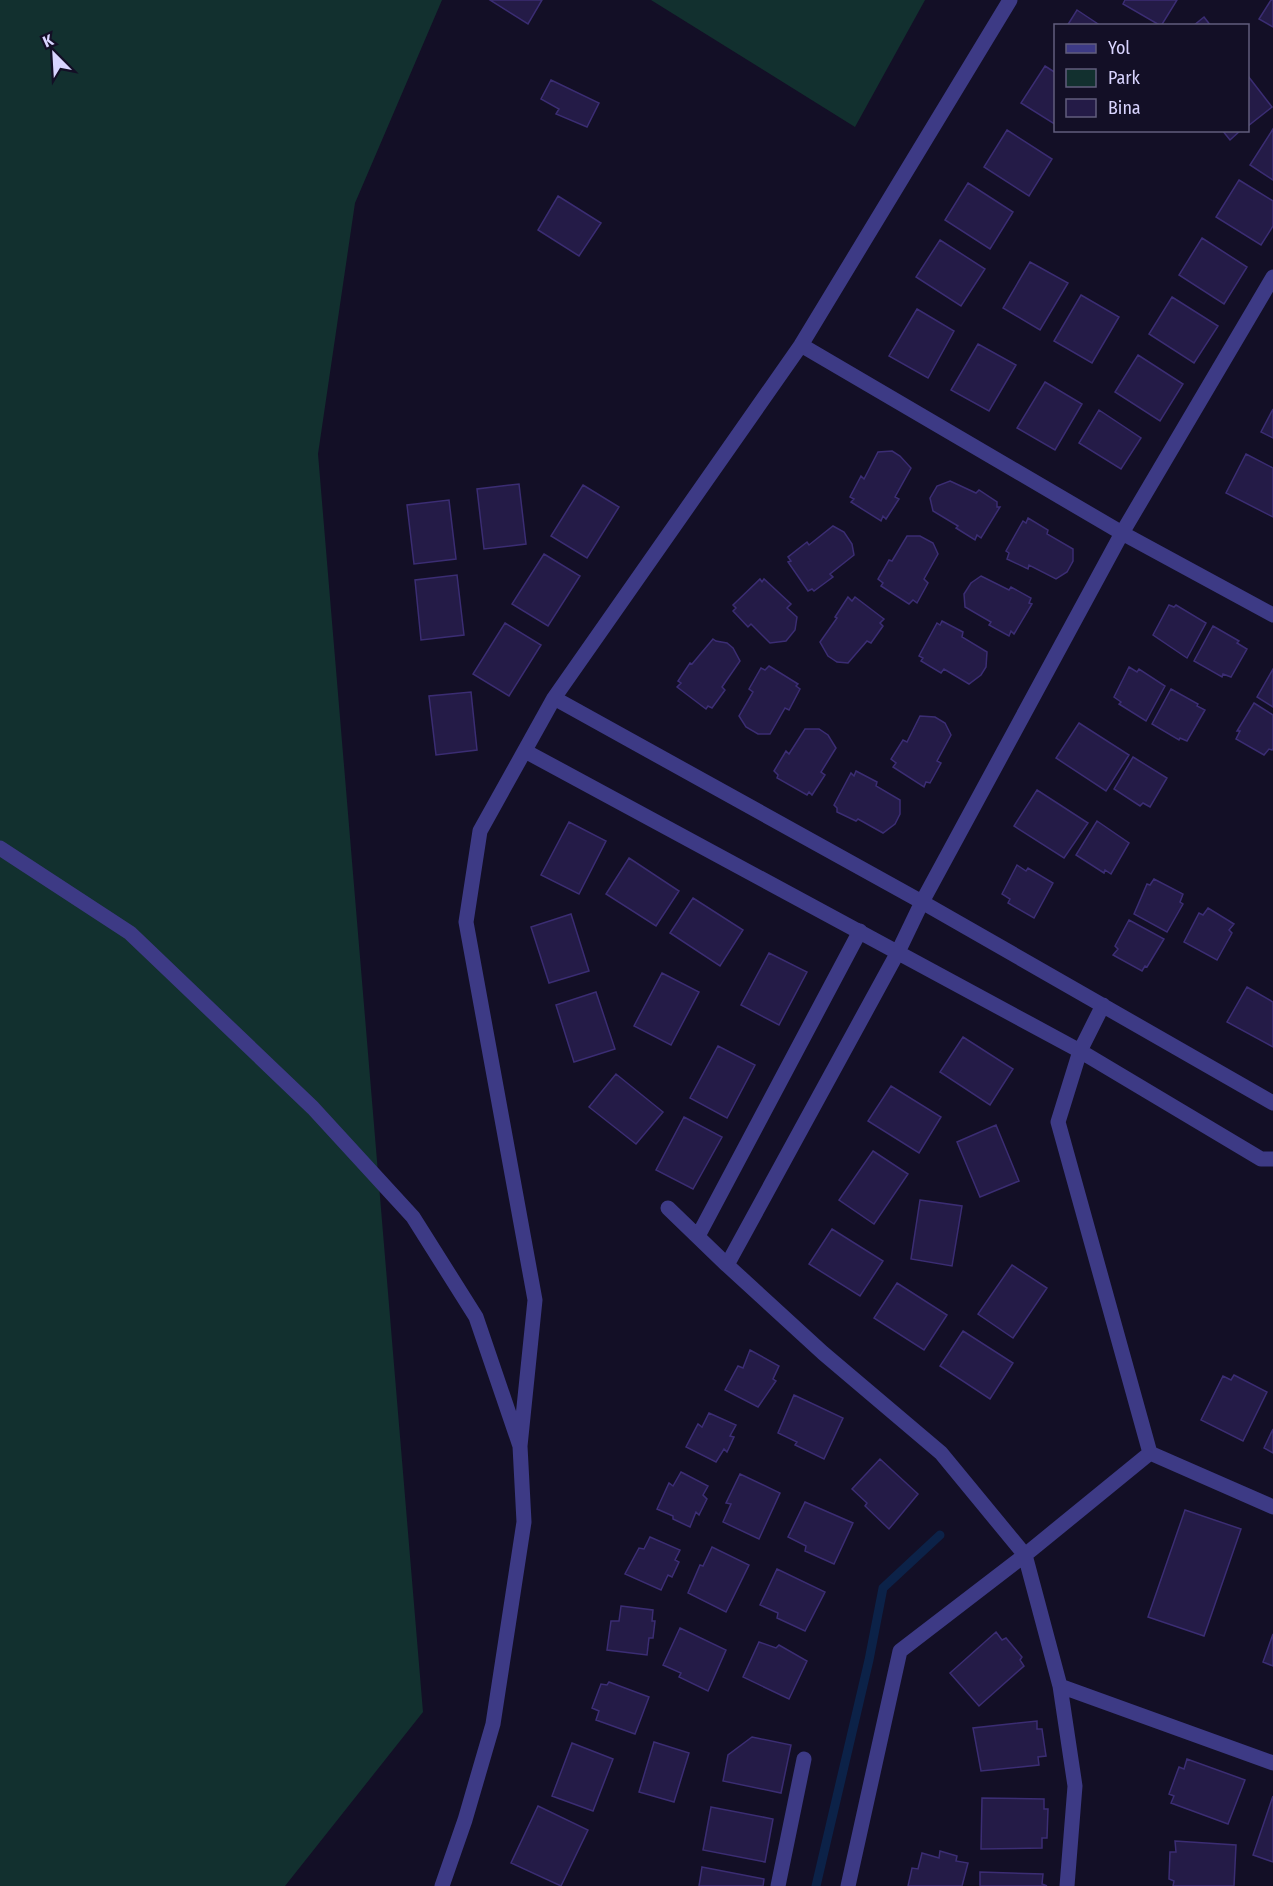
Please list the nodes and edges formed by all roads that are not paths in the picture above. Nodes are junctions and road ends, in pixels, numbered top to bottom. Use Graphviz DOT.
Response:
graph roads {
  1 [pos="1010,0"];
  2 [pos="1273,277"];
  3 [pos="801,345"];
  4 [pos="1122,533"];
  5 [pos="1273,615"];
  6 [pos="554,698"];
  7 [pos="525,751"];
  8 [pos="0,848"];
  9 [pos="922,902"];
  10 [pos="860,931"];
  11 [pos="898,952"];
  12 [pos="1103,1005"];
  13 [pos="1080,1052"];
  14 [pos="1273,1103"];
  15 [pos="1273,1159"];
  16 [pos="668,1208"];
  17 [pos="698,1236"];
  18 [pos="727,1265"];
  19 [pos="520,1446"];
  20 [pos="1150,1453"];
  21 [pos="1273,1508"];
  22 [pos="1025,1555"];
  23 [pos="1060,1686"];
  24 [pos="804,1759"];
  25 [pos="1273,1763"];
  26 [pos="442,1886"];
  27 [pos="778,1886"];
  28 [pos="848,1886"];
  29 [pos="1067,1886"];
  1 -- 3 [label="street"];
  2 -- 4 [label="street"];
  3 -- 4 [label="street"];
  3 -- 6 [label="street"];
  4 -- 5 [label="street"];
  4 -- 9 [label="street"];
  6 -- 7 [label="street"];
  6 -- 9 [label="street"];
  7 -- 10 [label="street"];
  7 -- 19 [label="street"];
  8 -- 19 [label="street"];
  9 -- 11 [label="street"];
  9 -- 12 [label="street"];
  10 -- 11 [label="street"];
  10 -- 17 [label="street"];
  11 -- 13 [label="street"];
  11 -- 18 [label="street"];
  12 -- 13 [label="street"];
  12 -- 14 [label="street"];
  13 -- 15 [label="street"];
  13 -- 20 [label="street"];
  16 -- 17 [label="street"];
  17 -- 18 [label="street"];
  18 -- 22 [label="street"];
  19 -- 26 [label="street"];
  20 -- 21 [label="street"];
  20 -- 22 [label="street"];
  22 -- 23 [label="street"];
  22 -- 28 [label="street"];
  23 -- 25 [label="street"];
  23 -- 29 [label="street"];
  24 -- 27 [label="street"];
}
